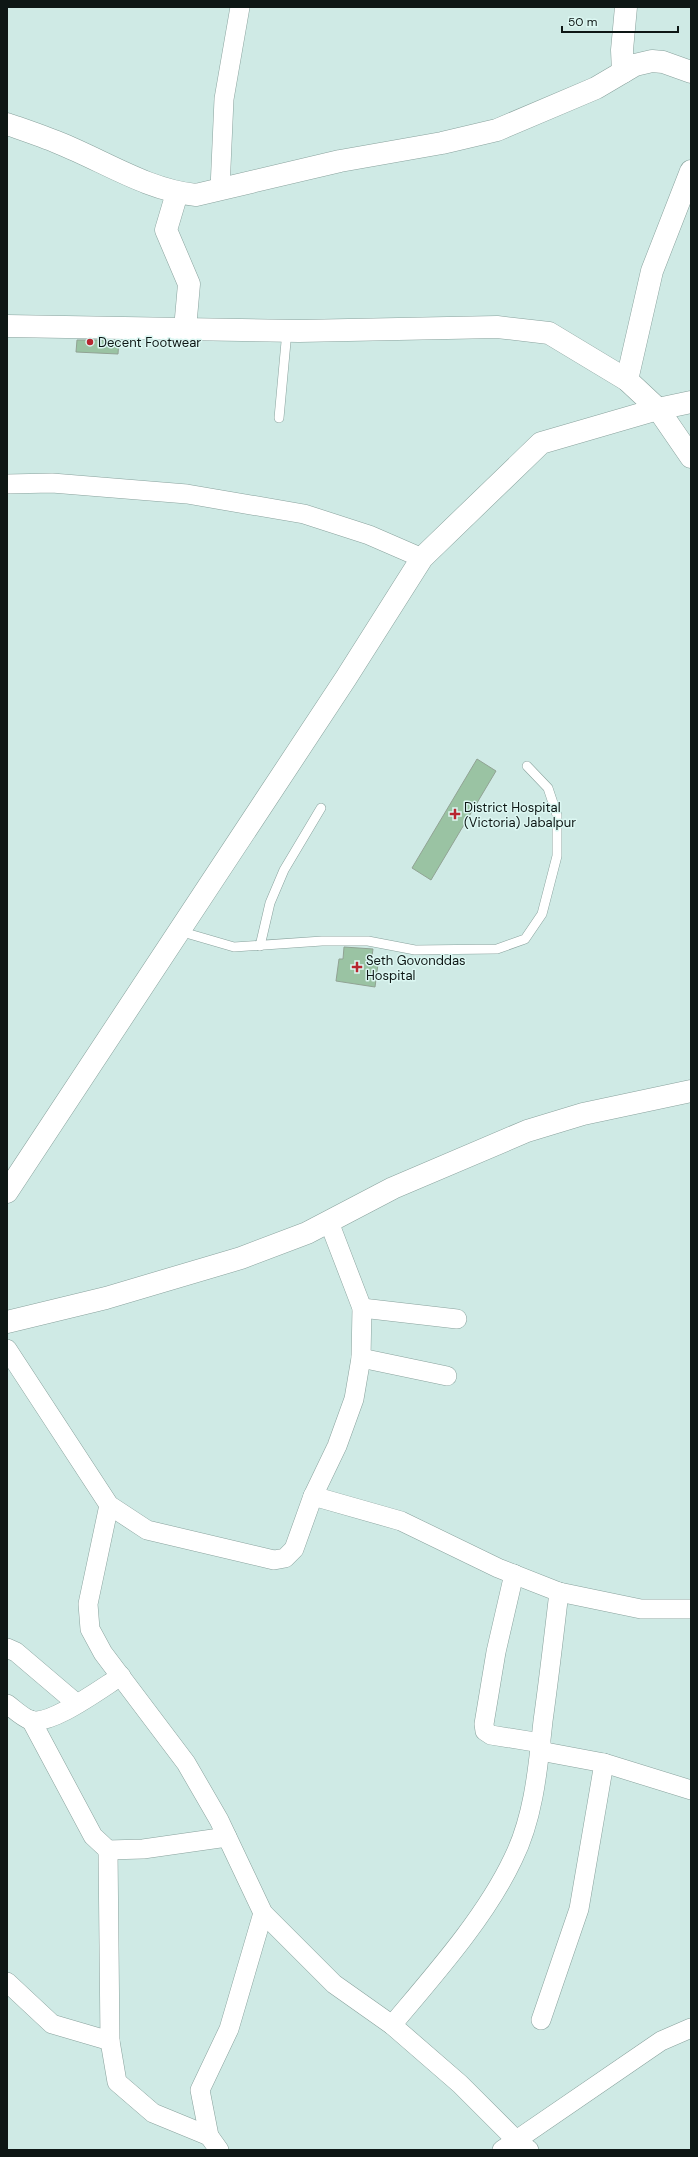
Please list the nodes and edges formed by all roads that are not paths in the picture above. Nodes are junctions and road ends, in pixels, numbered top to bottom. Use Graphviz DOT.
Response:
graph roads {
  1 [pos="240,7"];
  2 [pos="626,7"];
  3 [pos="623,72"];
  4 [pos="691,72"];
  5 [pos="7,124"];
  6 [pos="691,171"];
  7 [pos="220,190"];
  8 [pos="177,193"];
  9 [pos="7,326"];
  10 [pos="185,329"];
  11 [pos="286,331"];
  12 [pos="627,380"];
  13 [pos="691,402"];
  14 [pos="658,408"];
  15 [pos="279,418"];
  16 [pos="691,457"];
  17 [pos="7,484"];
  18 [pos="422,558"];
  19 [pos="527,766"];
  20 [pos="321,808"];
  21 [pos="177,931"];
  22 [pos="260,946"];
  23 [pos="691,1091"];
  24 [pos="7,1192"];
  25 [pos="329,1222"];
  26 [pos="362,1308"];
  27 [pos="457,1319"];
  28 [pos="7,1322"];
  29 [pos="7,1349"];
  30 [pos="361,1358"];
  31 [pos="447,1376"];
  32 [pos="313,1496"];
  33 [pos="109,1505"];
  34 [pos="514,1574"];
  35 [pos="559,1592"];
  36 [pos="691,1610"];
  37 [pos="7,1648"];
  38 [pos="121,1676"];
  39 [pos="7,1704"];
  40 [pos="76,1704"];
  41 [pos="30,1720"];
  42 [pos="540,1747"];
  43 [pos="604,1763"];
  44 [pos="691,1790"];
  45 [pos="226,1837"];
  46 [pos="108,1850"];
  47 [pos="263,1913"];
  48 [pos="7,1982"];
  49 [pos="541,2020"];
  50 [pos="392,2025"];
  51 [pos="691,2028"];
  52 [pos="110,2041"];
  53 [pos="214,2143"];
  54 [pos="516,2147"];
  1 -- 7 [label="street"];
  2 -- 3 [label="street"];
  3 -- 4 [label="street"];
  3 -- 7 [label="street"];
  5 -- 8 [label="street"];
  6 -- 12 [label="street"];
  7 -- 8 [label="street"];
  8 -- 10 [label="street"];
  9 -- 10 [label="street"];
  10 -- 11 [label="street"];
  11 -- 12 [label="street"];
  11 -- 15 [label="lane"];
  12 -- 14 [label="street"];
  13 -- 14 [label="street"];
  14 -- 16 [label="street"];
  14 -- 18 [label="street"];
  17 -- 18 [label="street"];
  18 -- 21 [label="street"];
  19 -- 22 [label="lane"];
  20 -- 22 [label="lane"];
  21 -- 22 [label="lane"];
  21 -- 24 [label="street"];
  23 -- 25 [label="street"];
  25 -- 26 [label="street"];
  25 -- 28 [label="street"];
  26 -- 27 [label="street"];
  26 -- 30 [label="street"];
  29 -- 33 [label="street"];
  30 -- 31 [label="street"];
  30 -- 32 [label="street"];
  32 -- 33 [label="street"];
  32 -- 34 [label="street"];
  33 -- 38 [label="street"];
  34 -- 35 [label="street"];
  34 -- 42 [label="street"];
  35 -- 36 [label="street"];
  35 -- 42 [label="street"];
  37 -- 40 [label="street"];
  38 -- 40 [label="street"];
  38 -- 45 [label="street"];
  39 -- 41 [label="street"];
  40 -- 41 [label="street"];
  41 -- 46 [label="street"];
  42 -- 43 [label="street"];
  42 -- 50 [label="street"];
  43 -- 44 [label="street"];
  43 -- 49 [label="street"];
  45 -- 46 [label="street"];
  45 -- 47 [label="street"];
  46 -- 52 [label="street"];
  47 -- 50 [label="street"];
  47 -- 53 [label="street"];
  48 -- 52 [label="street"];
  50 -- 54 [label="street"];
  51 -- 54 [label="street"];
  52 -- 53 [label="street"];
}
